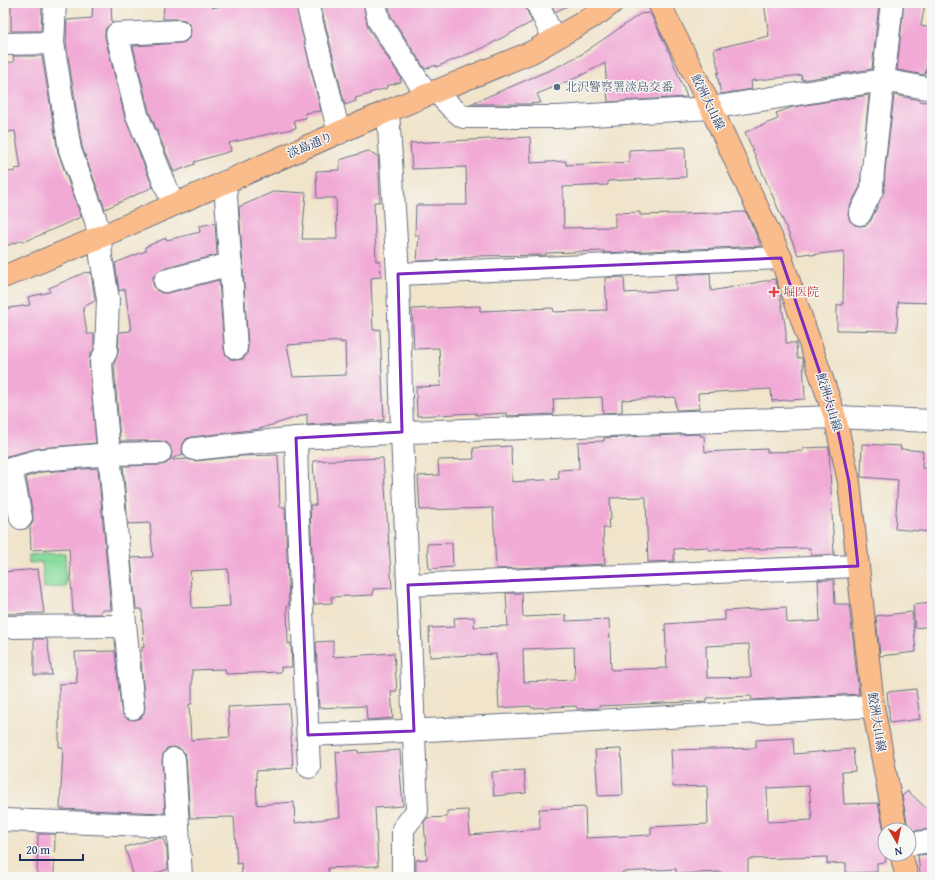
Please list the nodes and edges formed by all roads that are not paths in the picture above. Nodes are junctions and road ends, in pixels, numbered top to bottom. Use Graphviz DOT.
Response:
graph roads {
  1 [pos="55,3"];
  2 [pos="306,3"];
  3 [pos="375,3"];
  4 [pos="537,3"];
  5 [pos="612,3"];
  6 [pos="659,3"];
  7 [pos="892,3"];
  8 [pos="179,31"];
  9 [pos="554,39"];
  10 [pos="53,43"];
  11 [pos="3,44"];
  12 [pos="883,80"];
  13 [pos="932,89"];
  14 [pos="432,93"];
  15 [pos="711,108"];
  16 [pos="388,111"];
  17 [pos="339,133"];
  18 [pos="225,182"];
  19 [pos="173,204"];
  20 [pos="860,214"];
  21 [pos="100,237"];
  22 [pos="781,258"];
  23 [pos="231,264"];
  24 [pos="398,274"];
  25 [pos="3,277"];
  26 [pos="164,281"];
  27 [pos="236,348"];
  28 [pos="835,417"];
  29 [pos="932,421"];
  30 [pos="402,432"];
  31 [pos="296,438"];
  32 [pos="194,449"];
  33 [pos="160,452"];
  34 [pos="110,454"];
  35 [pos="7,469"];
  36 [pos="21,518"];
  37 [pos="858,566"];
  38 [pos="408,585"];
  39 [pos="125,626"];
  40 [pos="3,627"];
  41 [pos="873,706"];
  42 [pos="133,708"];
  43 [pos="414,731"];
  44 [pos="308,735"];
  45 [pos="174,759"];
  46 [pos="309,767"];
  47 [pos="3,820"];
  48 [pos="895,822"];
  49 [pos="178,826"];
  50 [pos="932,841"];
  51 [pos="917,843"];
  52 [pos="903,862"];
  53 [pos="181,877"];
  54 [pos="403,877"];
  55 [pos="907,877"];
  1 -- 10 [label="street"];
  2 -- 17 [label="street"];
  3 -- 14 [label="street"];
  4 -- 9 [label="street"];
  5 -- 9 [label="main road, 淡島通り"];
  6 -- 15 [label="main road, 鮫洲大山線"];
  7 -- 12 [label="street"];
  8 -- 19 [label="street"];
  9 -- 14 [label="main road, 淡島通り"];
  10 -- 11 [label="street"];
  10 -- 21 [label="street"];
  12 -- 13 [label="street"];
  12 -- 15 [label="street"];
  12 -- 20 [label="street"];
  14 -- 15 [label="street"];
  14 -- 16 [label="main road, 淡島通り"];
  15 -- 22 [label="main road, 鮫洲大山線"];
  16 -- 17 [label="main road, 淡島通り"];
  16 -- 24 [label="street"];
  17 -- 18 [label="main road, 淡島通り"];
  18 -- 19 [label="main road, 淡島通り"];
  18 -- 23 [label="street"];
  19 -- 21 [label="main road, 淡島通り"];
  21 -- 25 [label="main road, 淡島通り"];
  21 -- 34 [label="street"];
  22 -- 24 [label="street"];
  22 -- 28 [label="main road, 鮫洲大山線"];
  23 -- 26 [label="street"];
  23 -- 27 [label="street"];
  24 -- 30 [label="street"];
  28 -- 29 [label="street"];
  28 -- 30 [label="street"];
  28 -- 37 [label="main road, 鮫洲大山線"];
  30 -- 31 [label="street"];
  30 -- 38 [label="street"];
  31 -- 32 [label="street"];
  31 -- 44 [label="street"];
  33 -- 34 [label="street"];
  34 -- 35 [label="street"];
  34 -- 39 [label="street"];
  35 -- 36 [label="street"];
  37 -- 38 [label="street"];
  37 -- 41 [label="main road, 鮫洲大山線"];
  38 -- 43 [label="street"];
  39 -- 40 [label="street"];
  39 -- 42 [label="street"];
  41 -- 43 [label="street"];
  41 -- 48 [label="main road, 鮫洲大山線"];
  43 -- 44 [label="street"];
  43 -- 54 [label="street"];
  44 -- 46 [label="street"];
  45 -- 49 [label="street"];
  47 -- 49 [label="street"];
  49 -- 53 [label="street"];
  50 -- 51 [label="street"];
  52 -- 55 [label="main road"];
}
